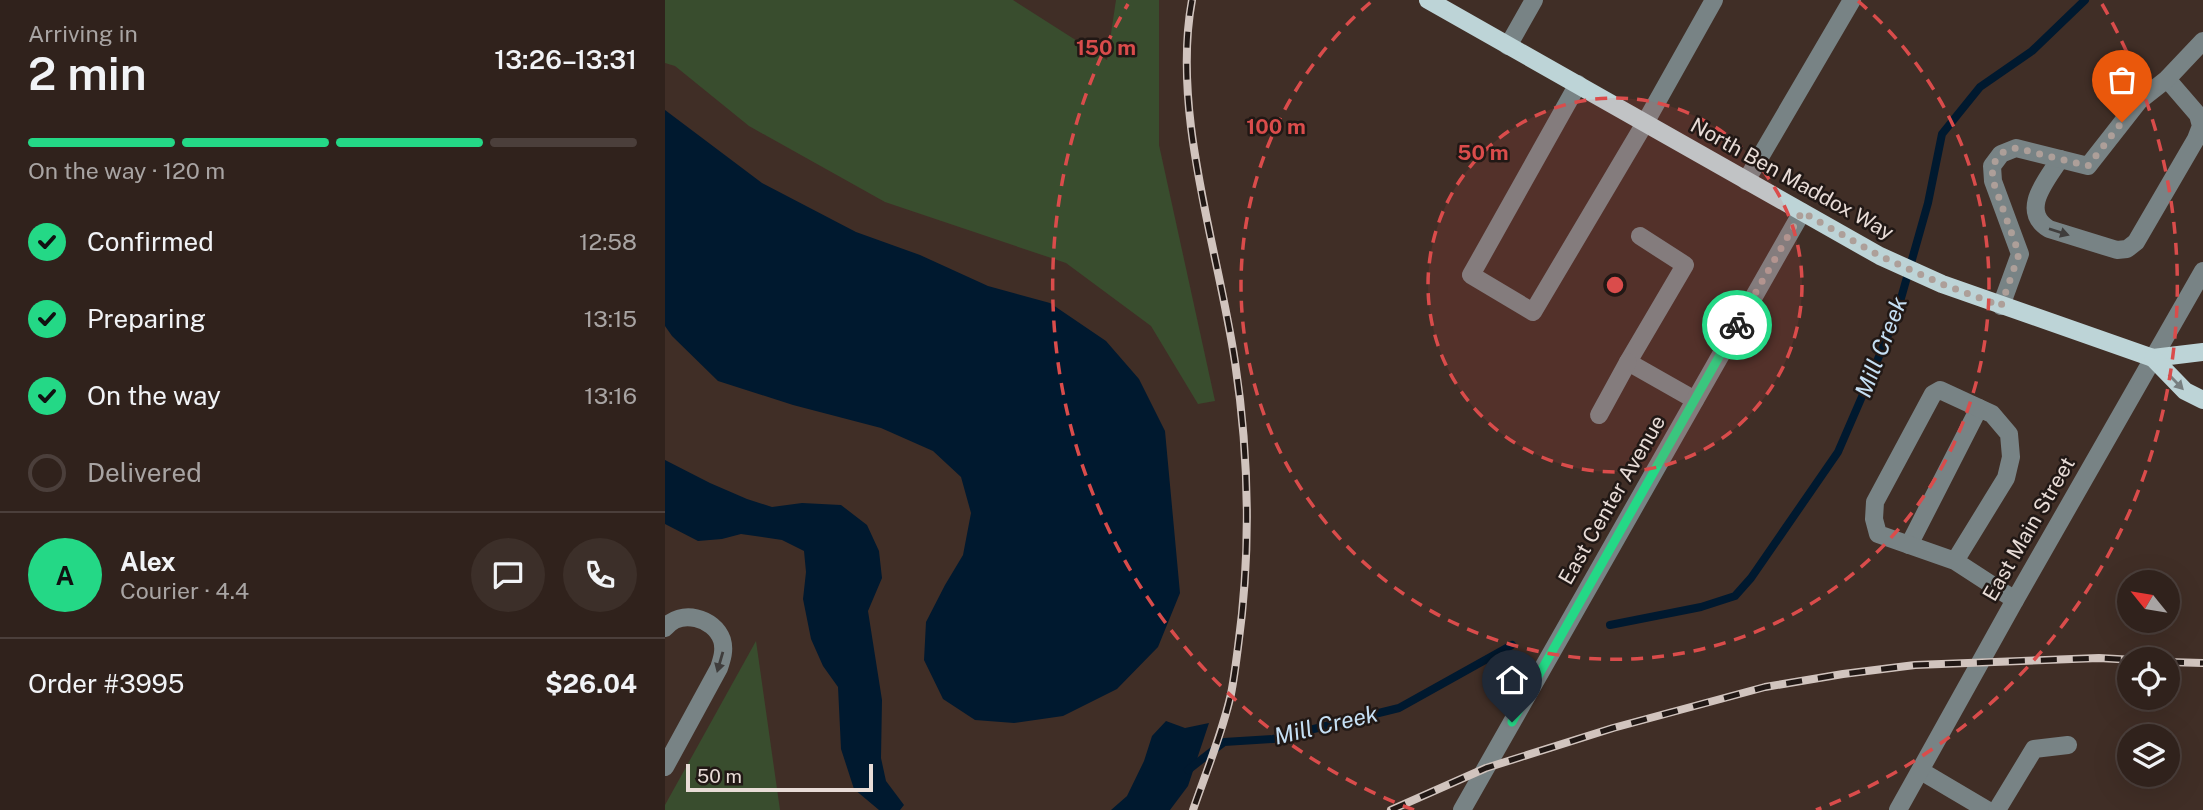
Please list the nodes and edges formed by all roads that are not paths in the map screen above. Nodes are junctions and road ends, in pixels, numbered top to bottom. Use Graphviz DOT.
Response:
graph roads {
  1 [pos="1428,0"];
  2 [pos="1534,0"];
  3 [pos="1714,0"];
  4 [pos="1852,0"];
  5 [pos="2203,41"];
  6 [pos="1508,46"];
  7 [pos="2167,79"];
  8 [pos="1578,84"];
  9 [pos="1645,123"];
  10 [pos="2060,159"];
  11 [pos="1747,181"];
  12 [pos="1802,212"];
  13 [pos="1640,236"];
  14 [pos="2203,271"];
  15 [pos="2001,306"];
  16 [pos="2203,352"];
  17 [pos="2153,358"];
  18 [pos="1628,362"];
  19 [pos="1695,400"];
  20 [pos="2203,400"];
  21 [pos="1979,408"];
  22 [pos="1599,415"];
  23 [pos="1909,545"];
  24 [pos="1955,561"];
  25 [pos="2015,600"];
  26 [pos="665,628"];
  27 [pos="2068,745"];
  28 [pos="665,766"];
  29 [pos="1921,771"];
  30 [pos="1462,810"];
  31 [pos="1898,810"];
  32 [pos="1987,810"];
  33 [pos="1997,810"];
  1 -- 6 [label="main road, North Ben Maddox Way"];
  2 -- 6 [label="street"];
  3 -- 9 [label="street"];
  4 -- 11 [label="street"];
  5 -- 7 [label="street"];
  6 -- 8 [label="main road, North Ben Maddox Way"];
  7 -- 10 [label="street"];
  10 -- 7 [label="street, one-way"];
  8 -- 9 [label="main road, North Ben Maddox Way"];
  8 -- 9 [label="street"];
  9 -- 11 [label="main road, North Ben Maddox Way"];
  10 -- 15 [label="street"];
  11 -- 12 [label="main road, North Ben Maddox Way"];
  12 -- 15 [label="main road, North Ben Maddox Way"];
  12 -- 19 [label="street, East Center Avenue"];
  13 -- 18 [label="street"];
  14 -- 17 [label="street, East Main Street"];
  15 -- 17 [label="main road, North Ben Maddox Way"];
  16 -- 17 [label="main road"];
  17 -- 20 [label="main road, one-way"];
  17 -- 25 [label="street, East Main Street"];
  18 -- 19 [label="street"];
  18 -- 22 [label="street"];
  19 -- 30 [label="street, East Center Avenue"];
  21 -- 23 [label="street"];
  21 -- 23 [label="street"];
  21 -- 24 [label="street"];
  23 -- 24 [label="street"];
  24 -- 25 [label="street"];
  25 -- 29 [label="street, East Main Street"];
  26 -- 28 [label="street, one-way"];
  27 -- 33 [label="street"];
  29 -- 31 [label="street, East Main Street"];
  29 -- 32 [label="street"];
}
